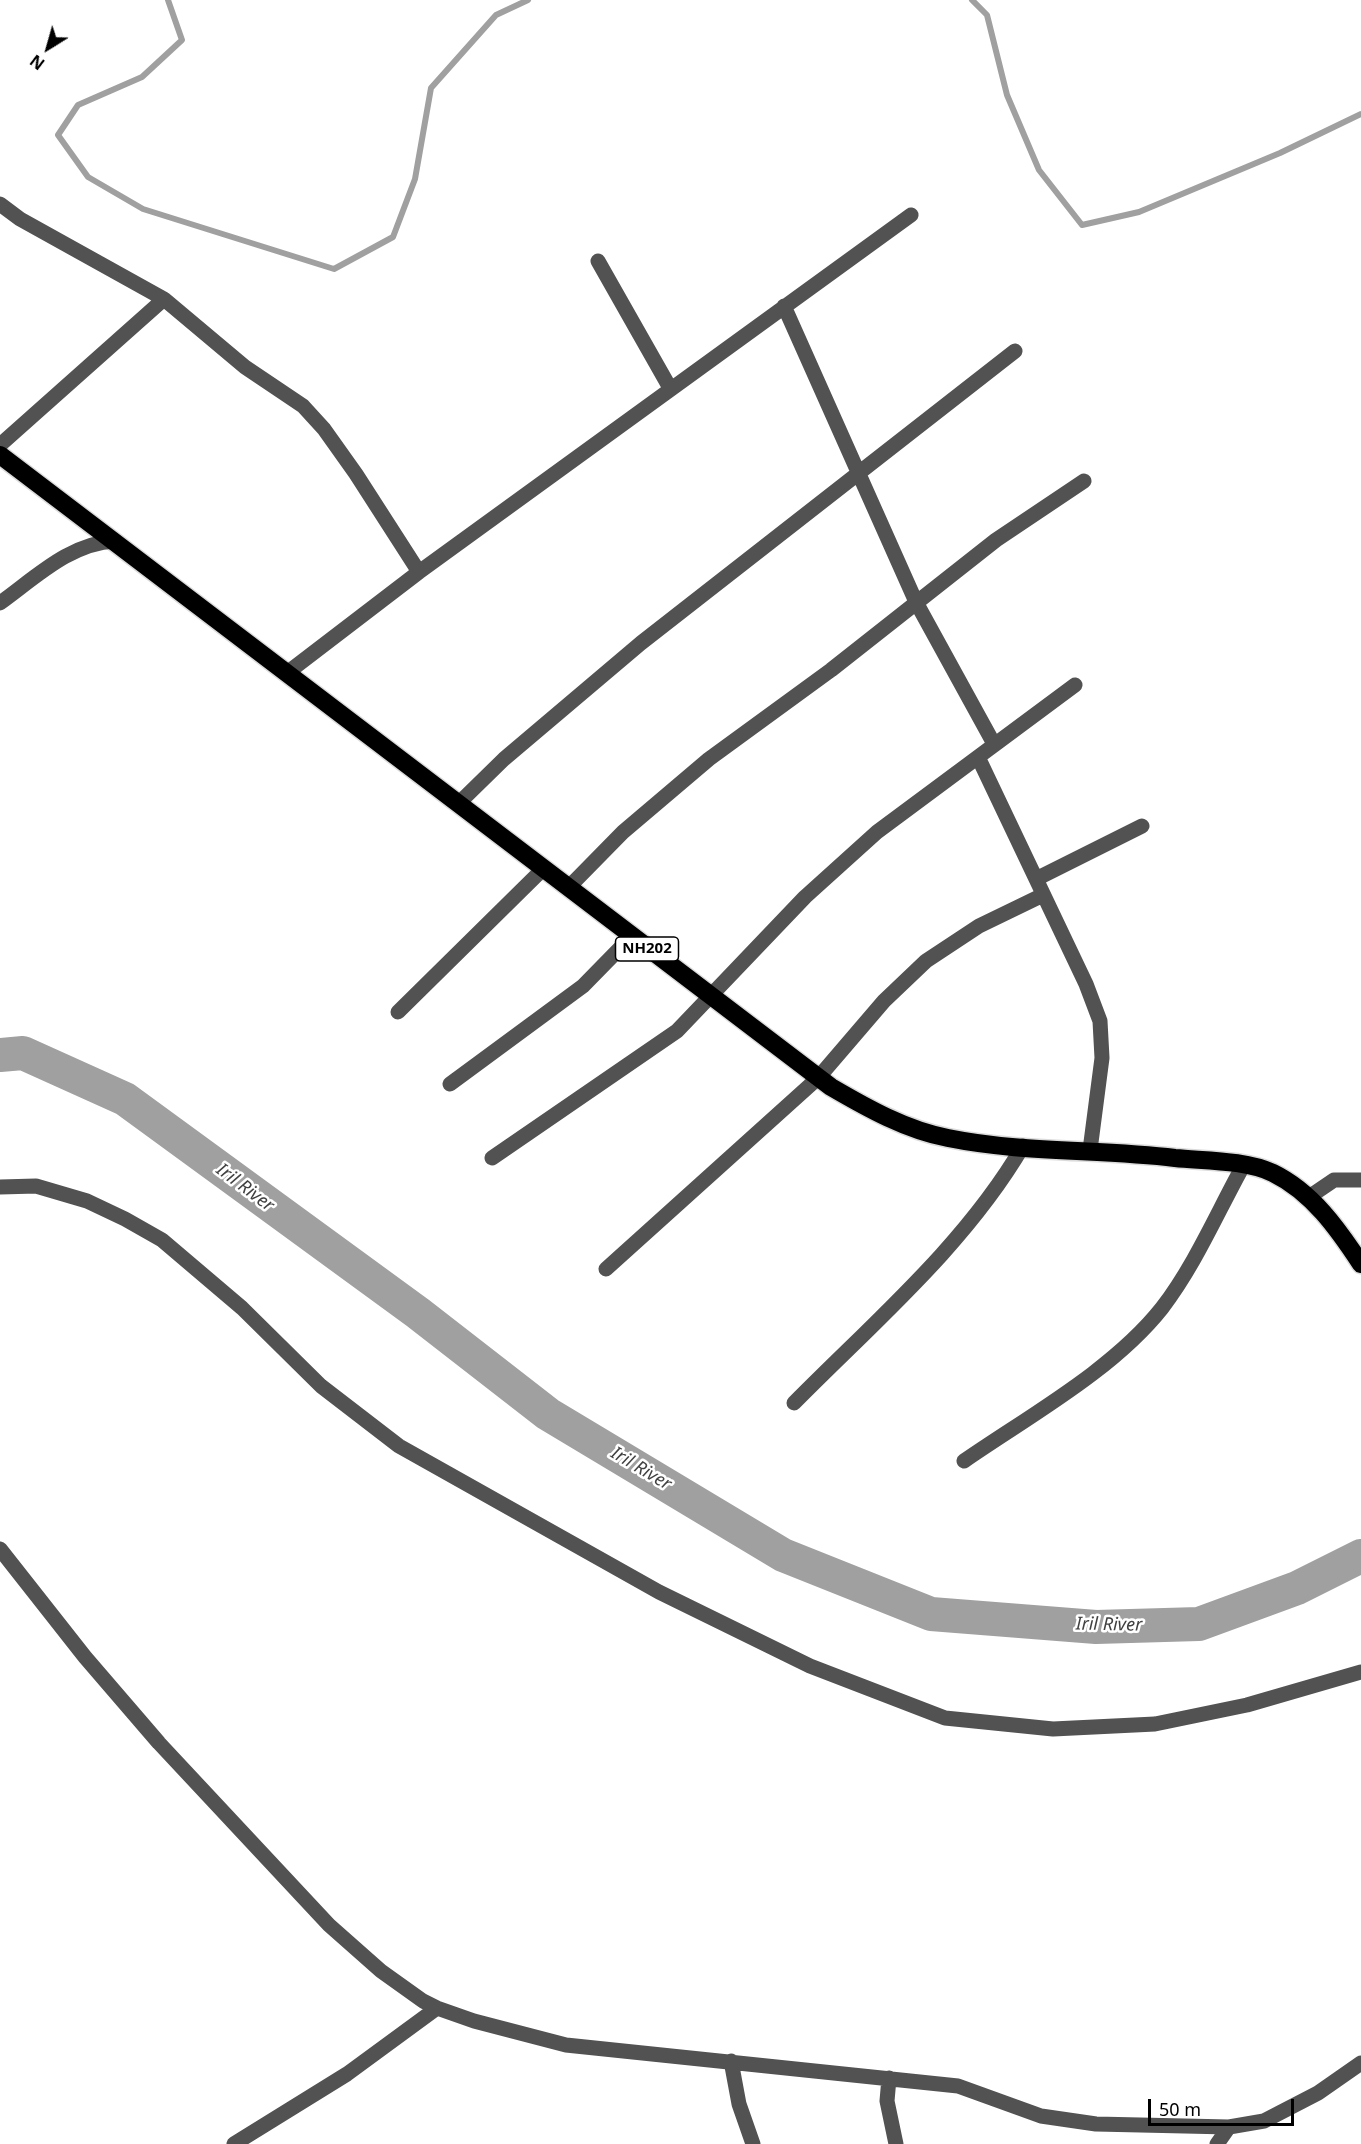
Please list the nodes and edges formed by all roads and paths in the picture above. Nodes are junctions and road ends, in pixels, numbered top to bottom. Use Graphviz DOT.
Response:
graph roads {
  1 [pos="0,204"];
  2 [pos="911,215"];
  3 [pos="598,261"];
  4 [pos="164,299"];
  5 [pos="784,306"];
  6 [pos="1015,351"];
  7 [pos="670,388"];
  8 [pos="0,445"];
  9 [pos="0,455"];
  10 [pos="858,472"];
  11 [pos="1084,480"];
  12 [pos="115,541"];
  13 [pos="419,572"];
  14 [pos="916,602"];
  15 [pos="0,603"];
  16 [pos="287,673"];
  17 [pos="1075,685"];
  18 [pos="994,744"];
  19 [pos="978,757"];
  20 [pos="458,804"];
  21 [pos="1142,826"];
  22 [pos="543,869"];
  23 [pos="1036,879"];
  24 [pos="568,888"];
  25 [pos="1043,895"];
  26 [pos="631,937"];
  27 [pos="711,998"];
  28 [pos="398,1012"];
  29 [pos="818,1078"];
  30 [pos="450,1084"];
  31 [pos="1023,1146"];
  32 [pos="1090,1150"];
  33 [pos="492,1158"];
  34 [pos="1243,1166"];
  35 [pos="1361,1180"];
  36 [pos="0,1187"];
  37 [pos="1309,1197"];
  38 [pos="1361,1264"];
  39 [pos="606,1269"];
  40 [pos="794,1403"];
  41 [pos="964,1461"];
  42 [pos="0,1549"];
  43 [pos="1361,1672"];
  44 [pos="436,2008"];
  45 [pos="732,2061"];
  46 [pos="1361,2063"];
  47 [pos="889,2078"];
  48 [pos="1229,2127"];
  49 [pos="234,2144"];
  50 [pos="753,2144"];
  51 [pos="896,2144"];
  52 [pos="1217,2144"];
  1 -- 4 [label="street"];
  2 -- 5 [label="street"];
  3 -- 7 [label="street"];
  4 -- 8 [label="street"];
  4 -- 13 [label="street"];
  5 -- 7 [label="street"];
  5 -- 10 [label="street"];
  6 -- 10 [label="street"];
  7 -- 13 [label="street"];
  9 -- 12 [label="highway, NH202"];
  10 -- 14 [label="street"];
  10 -- 20 [label="street"];
  11 -- 14 [label="street"];
  12 -- 15 [label="street"];
  12 -- 16 [label="highway, NH202"];
  13 -- 16 [label="street"];
  14 -- 18 [label="street"];
  14 -- 24 [label="street"];
  16 -- 20 [label="highway, NH202"];
  17 -- 18 [label="street"];
  18 -- 19 [label="street"];
  19 -- 23 [label="street"];
  19 -- 27 [label="street"];
  20 -- 22 [label="highway, NH202"];
  21 -- 23 [label="street"];
  22 -- 24 [label="highway, NH202"];
  22 -- 28 [label="street"];
  23 -- 25 [label="street"];
  24 -- 26 [label="highway, NH202"];
  25 -- 29 [label="street"];
  25 -- 32 [label="street"];
  26 -- 27 [label="highway, NH202"];
  26 -- 30 [label="street"];
  27 -- 29 [label="highway, NH202"];
  27 -- 33 [label="street"];
  29 -- 31 [label="highway, NH202"];
  29 -- 39 [label="street"];
  31 -- 32 [label="highway, NH202"];
  31 -- 40 [label="street"];
  32 -- 34 [label="highway, NH202"];
  34 -- 37 [label="highway, NH202"];
  34 -- 41 [label="street"];
  35 -- 37 [label="street"];
  36 -- 43 [label="street"];
  37 -- 38 [label="highway, NH202"];
  42 -- 44 [label="street"];
  44 -- 45 [label="street"];
  44 -- 49 [label="street"];
  45 -- 47 [label="street"];
  45 -- 50 [label="street"];
  46 -- 48 [label="street"];
  47 -- 48 [label="street"];
  47 -- 51 [label="street"];
  48 -- 52 [label="street"];
}
